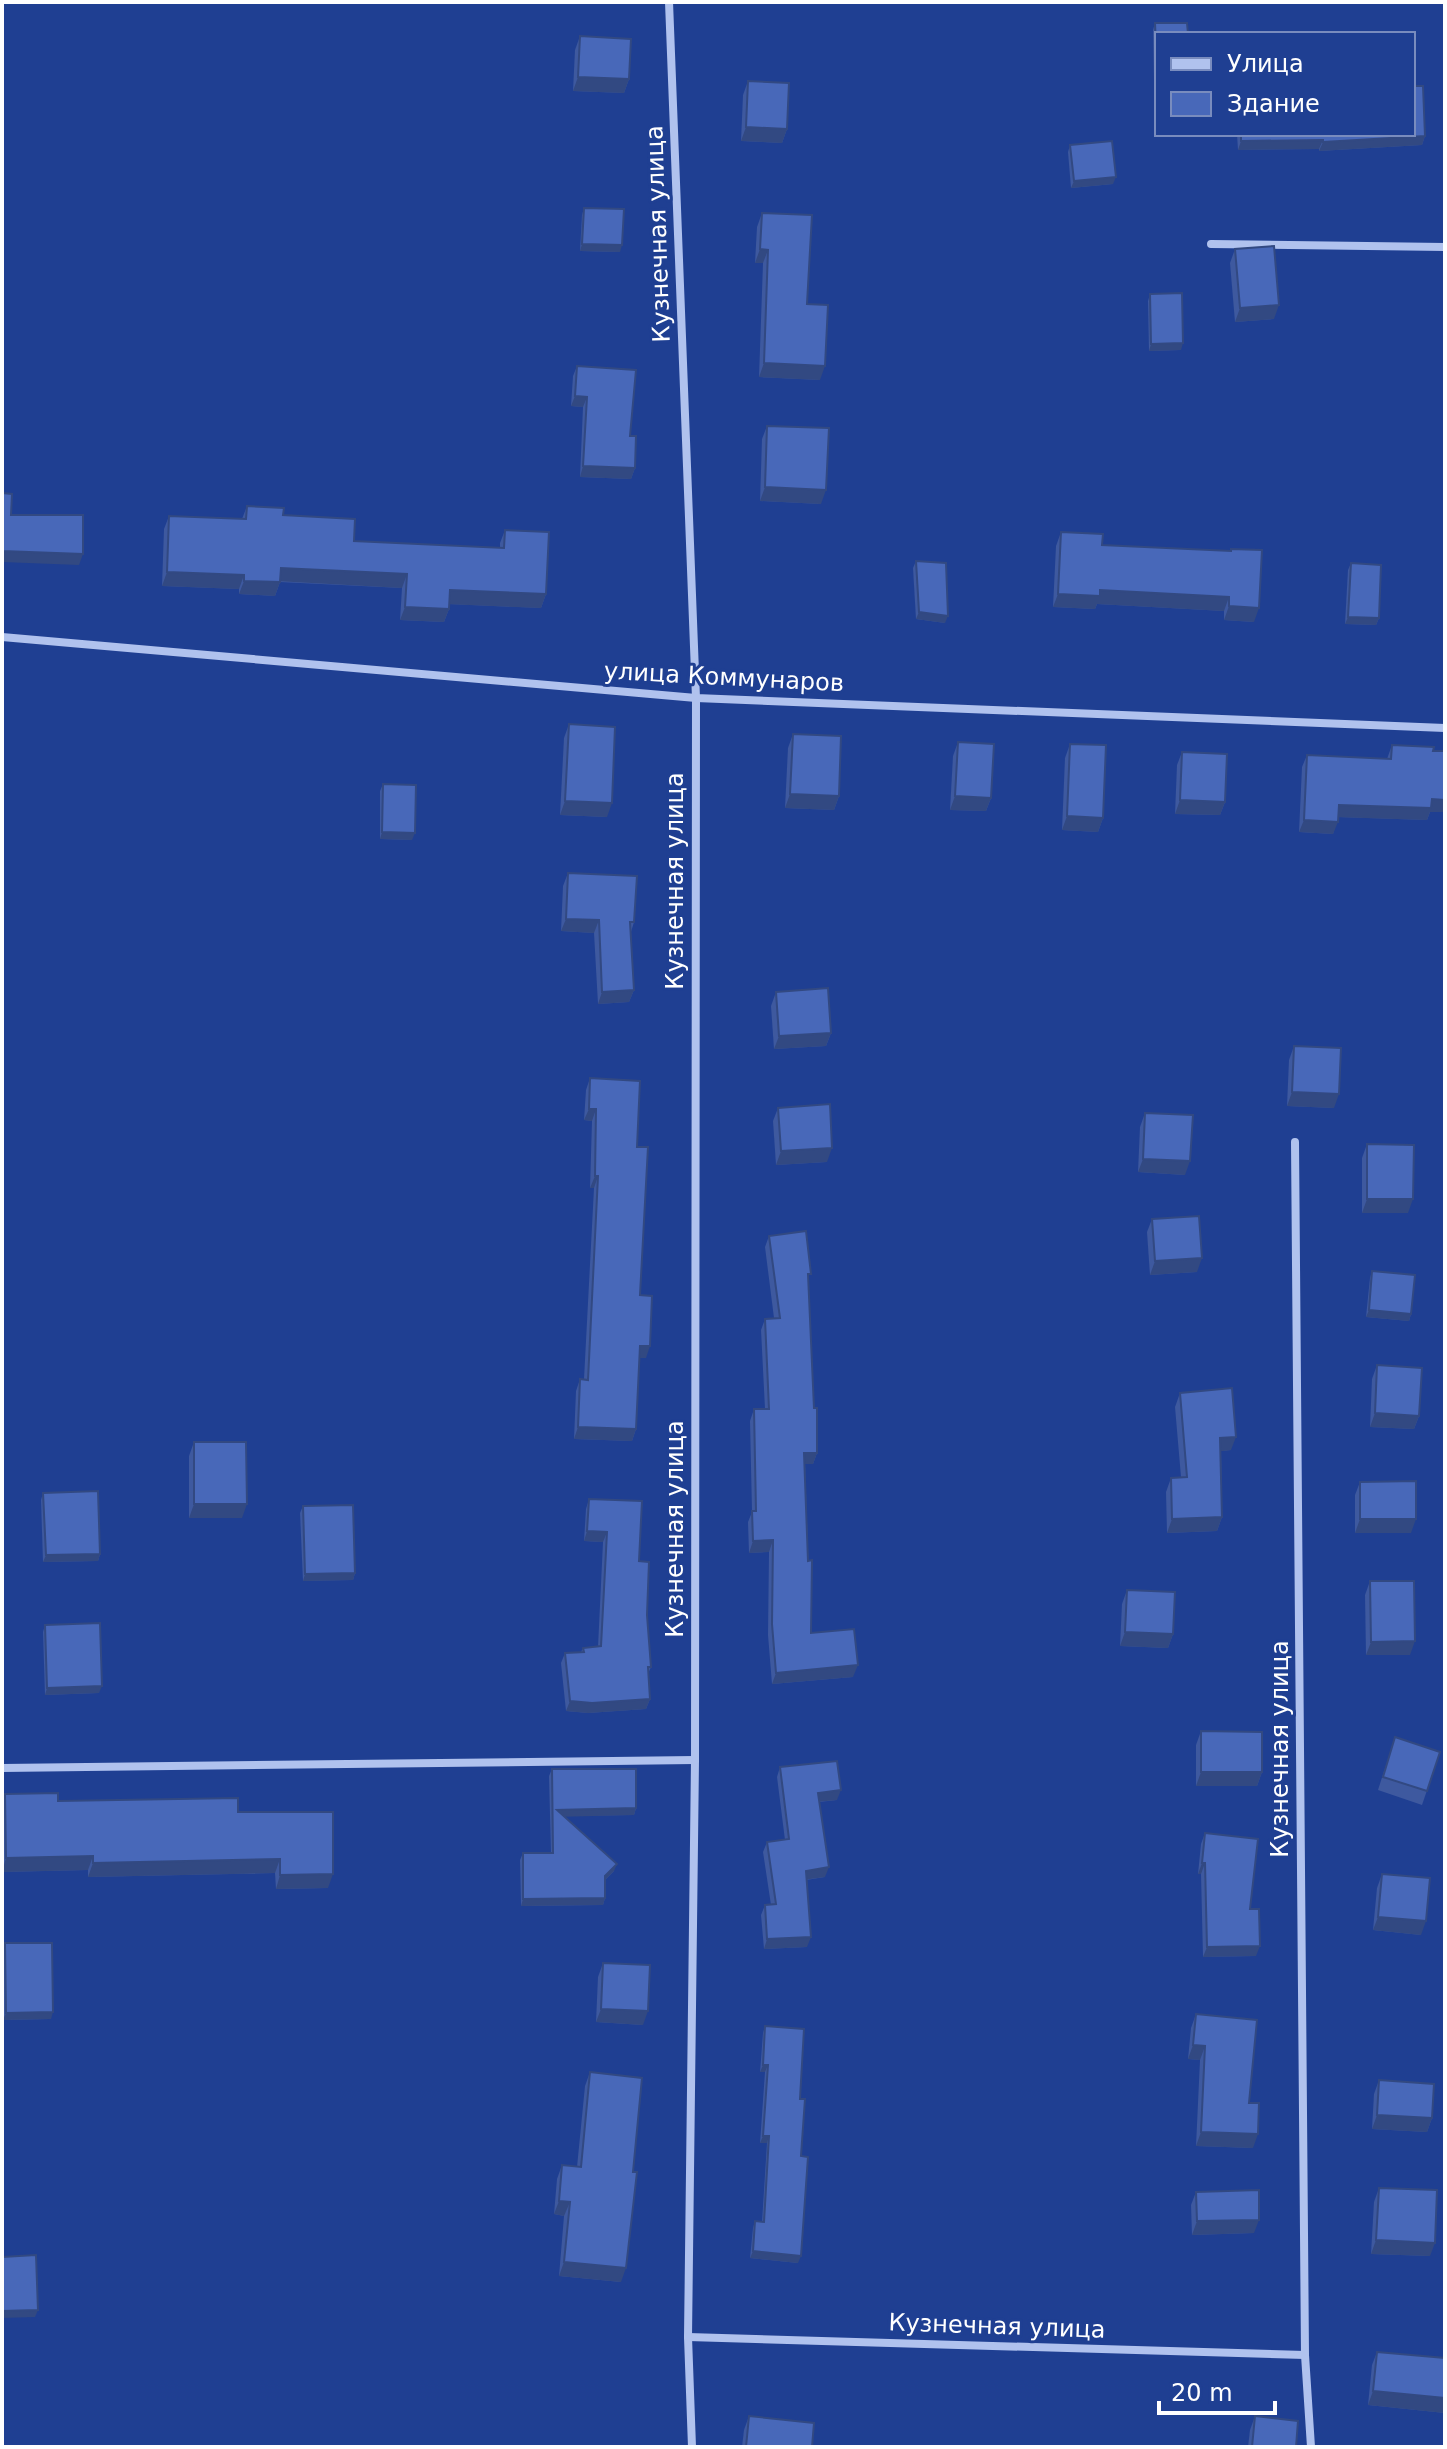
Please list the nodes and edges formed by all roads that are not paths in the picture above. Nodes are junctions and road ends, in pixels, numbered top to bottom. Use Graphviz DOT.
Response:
graph roads {
  1 [pos="669,2"];
  2 [pos="1211,244"];
  3 [pos="1445,247"];
  4 [pos="2,637"];
  5 [pos="696,698"];
  6 [pos="1445,728"];
  7 [pos="1295,1142"];
  8 [pos="695,1760"];
  9 [pos="2,1768"];
  10 [pos="688,2337"];
  11 [pos="1305,2355"];
  12 [pos="692,2447"];
  13 [pos="1311,2447"];
  1 -- 5 [label="street, Кузнечная улица"];
  2 -- 3 [label="street"];
  4 -- 5 [label="street, улица Коммунаров"];
  5 -- 6 [label="street, улица Коммунаров"];
  5 -- 8 [label="street, Кузнечная улица"];
  7 -- 11 [label="street, Кузнечная улица"];
  8 -- 9 [label="street"];
  8 -- 10 [label="street, Кузнечная улица"];
  10 -- 11 [label="street, Кузнечная улица"];
  10 -- 12 [label="street, Кузнечная улица"];
  11 -- 13 [label="street, Кузнечная улица"];
}
